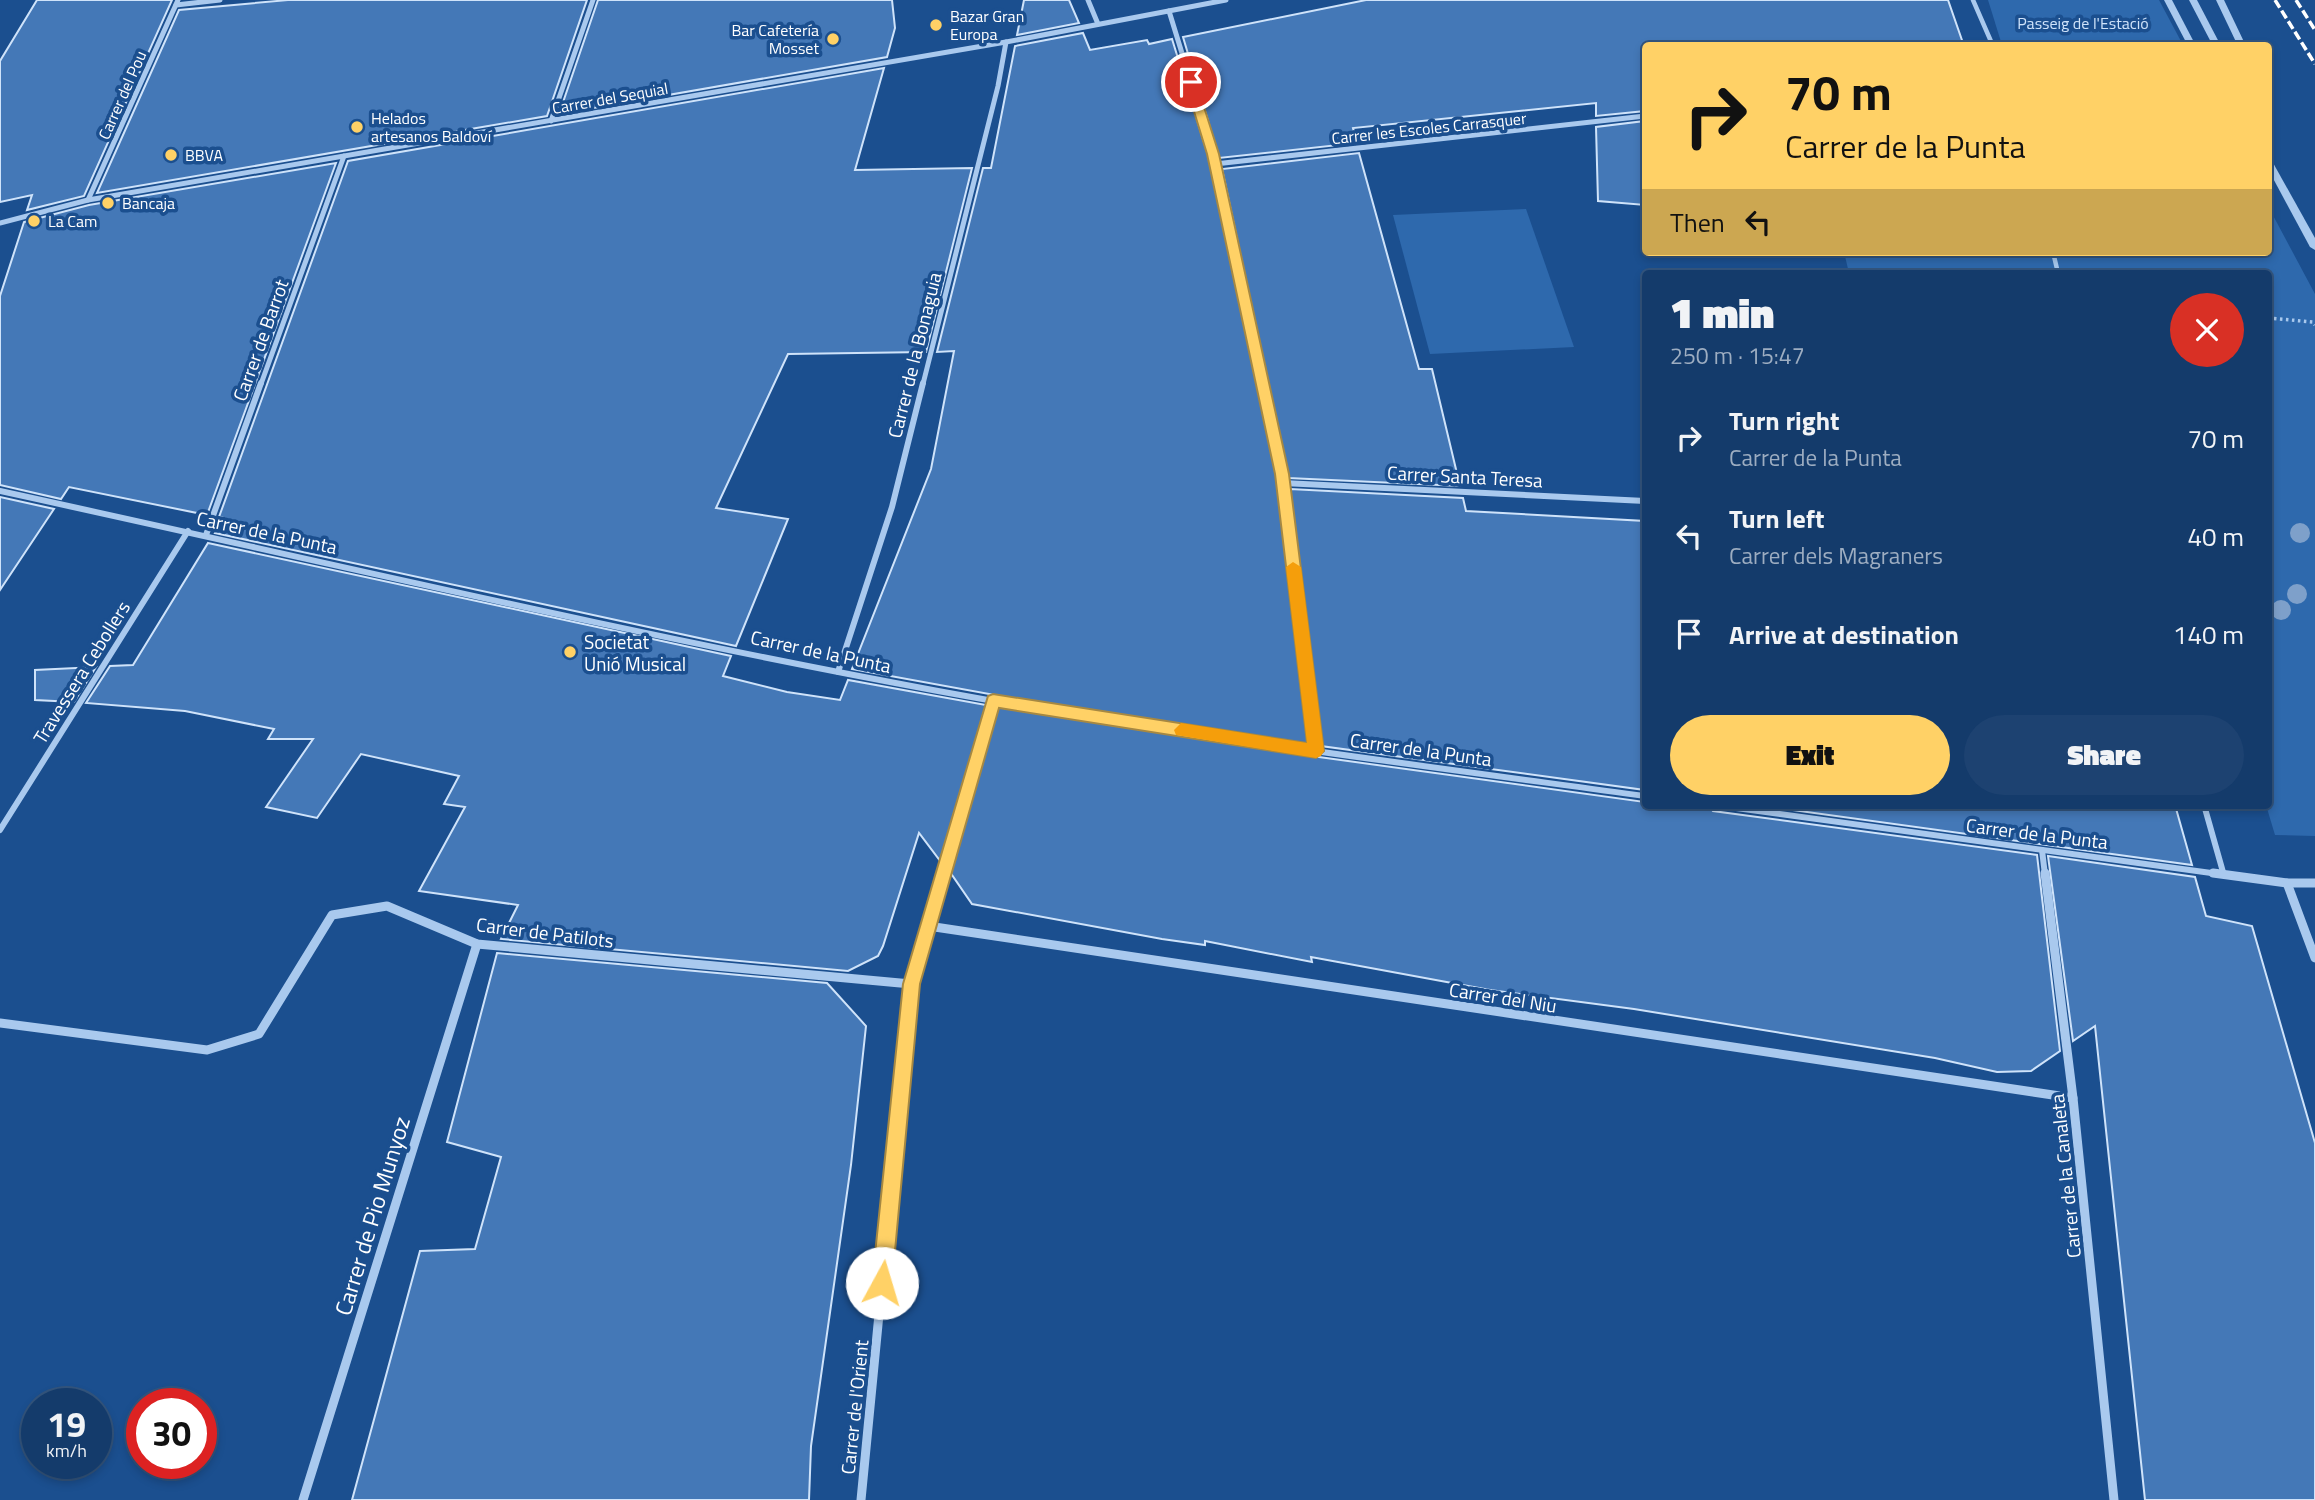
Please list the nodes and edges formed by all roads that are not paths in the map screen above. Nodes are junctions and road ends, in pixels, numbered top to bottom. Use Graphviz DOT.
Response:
graph roads {
  1 [pos="220,0"];
  2 [pos="593,0"];
  3 [pos="1088,0"];
  4 [pos="1226,0"];
  5 [pos="1973,0"];
  6 [pos="2168,0"];
  7 [pos="2193,0"];
  8 [pos="2220,0"];
  9 [pos="177,3"];
  10 [pos="1169,11"];
  11 [pos="1098,24"];
  12 [pos="1006,42"];
  13 [pos="1991,42"];
  14 [pos="2190,42"];
  15 [pos="2215,42"];
  16 [pos="2240,42"];
  17 [pos="1642,116"];
  18 [pos="551,121"];
  19 [pos="344,156"];
  20 [pos="1215,164"];
  21 [pos="2272,168"];
  22 [pos="88,200"];
  23 [pos="0,223"];
  24 [pos="2315,247"];
  25 [pos="1283,483"];
  26 [pos="0,491"];
  27 [pos="1642,501"];
  28 [pos="188,531"];
  29 [pos="206,535"];
  30 [pos="838,672"];
  31 [pos="993,701"];
  32 [pos="1316,751"];
  33 [pos="1642,796"];
  34 [pos="1743,809"];
  35 [pos="2205,809"];
  36 [pos="0,830"];
  37 [pos="2042,850"];
  38 [pos="2223,872"];
  39 [pos="2287,883"];
  40 [pos="2315,883"];
  41 [pos="929,926"];
  42 [pos="477,944"];
  43 [pos="2315,958"];
  44 [pos="911,984"];
  45 [pos="0,1023"];
  46 [pos="2073,1098"];
  47 [pos="303,1500"];
  48 [pos="861,1500"];
  49 [pos="2114,1500"];
  1 -- 9 [label="street"];
  2 -- 18 [label="street"];
  3 -- 11 [label="street"];
  4 -- 10 [label="street, Carrer del Sequial"];
  5 -- 13 [label="street"];
  6 -- 14 [label="street"];
  7 -- 15 [label="street"];
  8 -- 16 [label="street"];
  9 -- 22 [label="street, Carrer del Pou"];
  10 -- 11 [label="street, Carrer del Sequial"];
  10 -- 20 [label="street"];
  11 -- 12 [label="street, Carrer del Sequial"];
  12 -- 18 [label="street, Carrer del Sequial"];
  12 -- 30 [label="street, Carrer de la Bonaguia"];
  17 -- 20 [label="street, Carrer les Escoles Carrasquer"];
  18 -- 19 [label="street, Carrer del Sequial"];
  19 -- 22 [label="street, Carrer del Sequial"];
  19 -- 29 [label="street, Carrer de Barrot"];
  20 -- 25 [label="street"];
  21 -- 24 [label="street"];
  22 -- 23 [label="street, Carrer del Sequial"];
  25 -- 27 [label="street, Carrer Santa Teresa"];
  25 -- 32 [label="street"];
  26 -- 28 [label="street, Carrer de la Punta"];
  28 -- 29 [label="street, Carrer de la Punta"];
  28 -- 36 [label="street, Travessera Cebollers"];
  29 -- 30 [label="street, Carrer de la Punta"];
  30 -- 31 [label="street, Carrer de la Punta"];
  31 -- 32 [label="street, Carrer de la Punta"];
  31 -- 41 [label="street, Carrer de l'Orient"];
  32 -- 33 [label="street, Carrer de la Punta"];
  34 -- 37 [label="street, Carrer de la Punta"];
  35 -- 38 [label="street"];
  37 -- 38 [label="street, Carrer de la Punta"];
  37 -- 46 [label="street, Carrer de la Canaleta"];
  38 -- 39 [label="street, Carrer de la Punta"];
  39 -- 40 [label="street, Carrer de la Punta"];
  39 -- 43 [label="street"];
  41 -- 44 [label="street, Carrer de l'Orient"];
  41 -- 46 [label="street, Carrer del Niu"];
  42 -- 44 [label="street, Carrer de Patilots"];
  42 -- 45 [label="street, Carrer de Patilots"];
  42 -- 47 [label="street, Carrer de Pio Munyoz"];
  44 -- 48 [label="street, Carrer de l'Orient"];
  46 -- 49 [label="street, Carrer de la Canaleta"];
}
